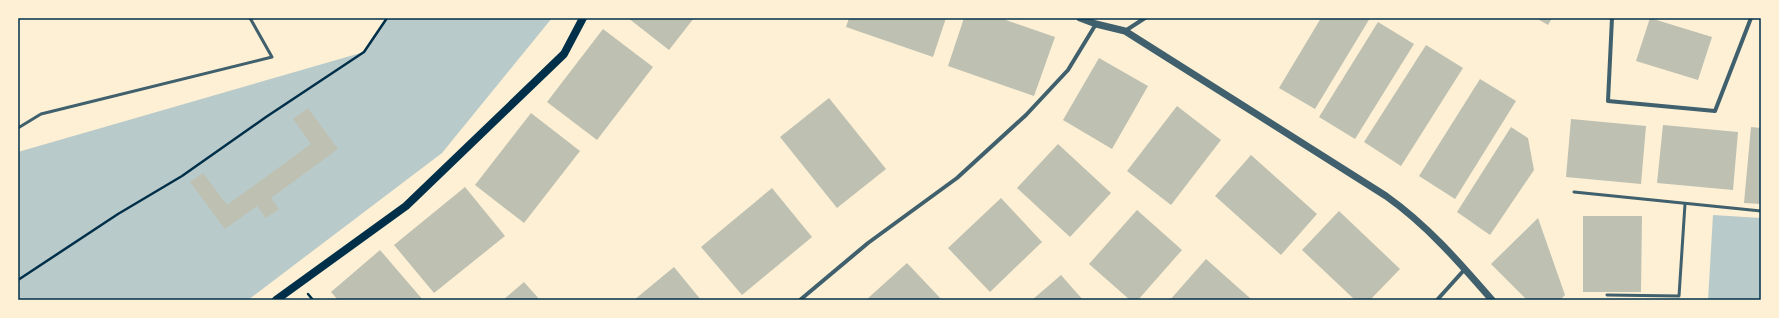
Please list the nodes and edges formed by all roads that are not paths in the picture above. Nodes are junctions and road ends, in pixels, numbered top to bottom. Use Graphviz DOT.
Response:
graph roads {
  1 [pos="250,18"];
  2 [pos="583,18"];
  3 [pos="1080,18"];
  4 [pos="1145,18"];
  5 [pos="1612,18"];
  6 [pos="1751,18"];
  7 [pos="1096,24"];
  8 [pos="1125,31"];
  9 [pos="18,128"];
  10 [pos="1574,192"];
  11 [pos="1685,204"];
  12 [pos="1761,211"];
  13 [pos="1465,269"];
  14 [pos="1607,295"];
  15 [pos="276,300"];
  16 [pos="800,300"];
  17 [pos="1437,300"];
  18 [pos="1492,300"];
  1 -- 9 [label="lane"];
  2 -- 15 [label="main road"];
  3 -- 7 [label="street"];
  4 -- 8 [label="street"];
  5 -- 6 [label="street"];
  7 -- 8 [label="street"];
  7 -- 16 [label="street"];
  8 -- 13 [label="street"];
  10 -- 11 [label="lane"];
  11 -- 12 [label="lane"];
  11 -- 14 [label="lane"];
  13 -- 17 [label="street"];
  13 -- 18 [label="street"];
}
